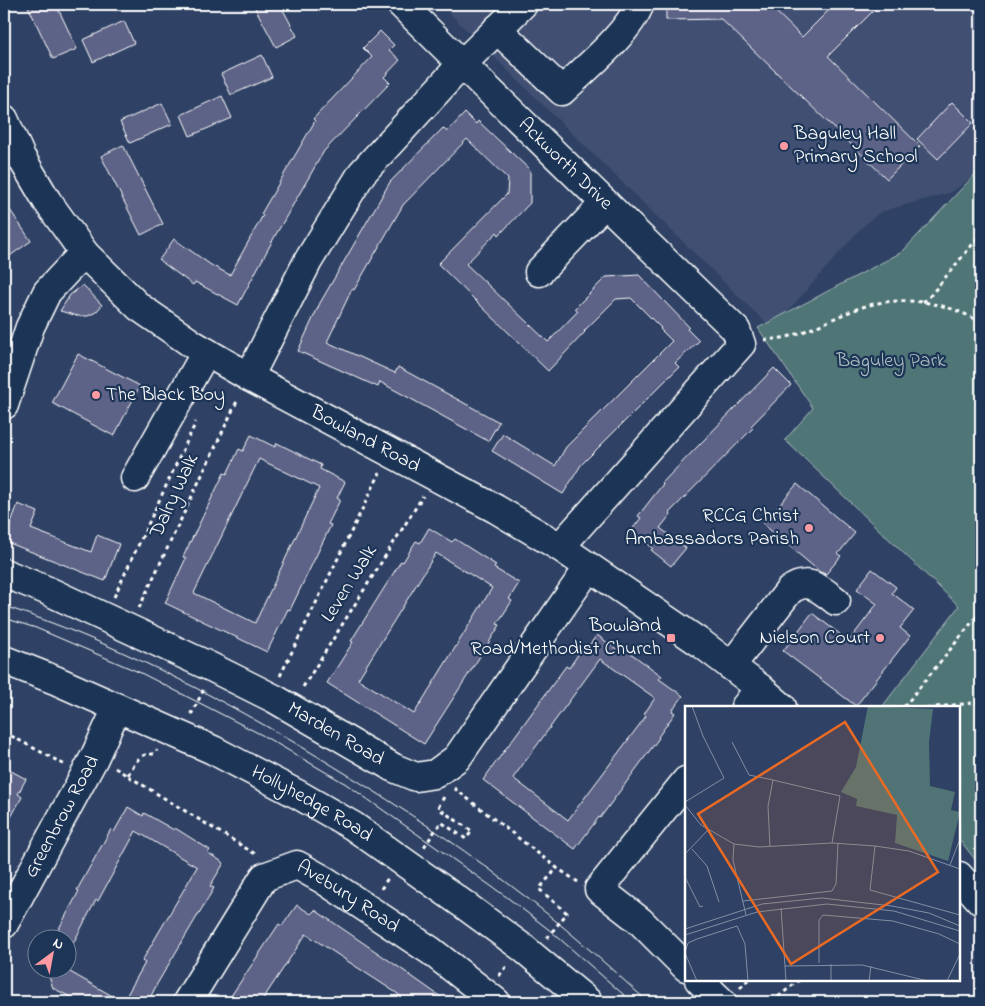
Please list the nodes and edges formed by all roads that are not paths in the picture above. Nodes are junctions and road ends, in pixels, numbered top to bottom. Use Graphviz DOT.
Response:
graph roads {
  1 [pos="401,4"];
  2 [pos="523,4"];
  3 [pos="640,4"];
  4 [pos="497,29"];
  5 [pos="462,64"];
  6 [pos="7,136"];
  7 [pos="605,204"];
  8 [pos="85,254"];
  9 [pos="539,272"];
  10 [pos="206,352"];
  11 [pos="249,377"];
  12 [pos="4,405"];
  13 [pos="135,478"];
  14 [pos="560,547"];
  15 [pos="589,567"];
  16 [pos="4,573"];
  17 [pos="836,601"];
  18 [pos="4,660"];
  19 [pos="731,666"];
  20 [pos="752,698"];
  21 [pos="779,706"];
  22 [pos="117,708"];
  23 [pos="685,782"];
  24 [pos="960,877"];
  25 [pos="981,901"];
  26 [pos="4,924"];
  27 [pos="685,966"];
  28 [pos="700,981"];
  29 [pos="187,1002"];
  30 [pos="496,1002"];
  31 [pos="588,1002"];
  32 [pos="722,1002"];
  1 -- 5 [label="street, Ackworth Drive"];
  2 -- 4 [label="street"];
  3 -- 4 [label="street"];
  4 -- 5 [label="street"];
  5 -- 7 [label="street, Ackworth Drive"];
  5 -- 11 [label="street"];
  6 -- 8 [label="street, Bowland Road"];
  7 -- 9 [label="street"];
  7 -- 14 [label="street, Ackworth Drive"];
  8 -- 10 [label="street, Bowland Road"];
  8 -- 12 [label="street"];
  10 -- 11 [label="street, Bowland Road"];
  10 -- 13 [label="street"];
  11 -- 14 [label="street, Bowland Road"];
  14 -- 15 [label="street, Bowland Road"];
  15 -- 16 [label="street, Marden Road"];
  15 -- 19 [label="street, Bowland Road"];
  17 -- 19 [label="street"];
  18 -- 22 [label="street, Hollyhedge Road"];
  19 -- 20 [label="street, Bowland Road"];
  20 -- 21 [label="street, Bowland Road"];
  22 -- 26 [label="street, Greenbrow Road"];
  22 -- 31 [label="street, Hollyhedge Road"];
  23 -- 27 [label="street"];
  24 -- 25 [label="street"];
  28 -- 32 [label="street"];
  29 -- 30 [label="street, Avebury Road"];
}
